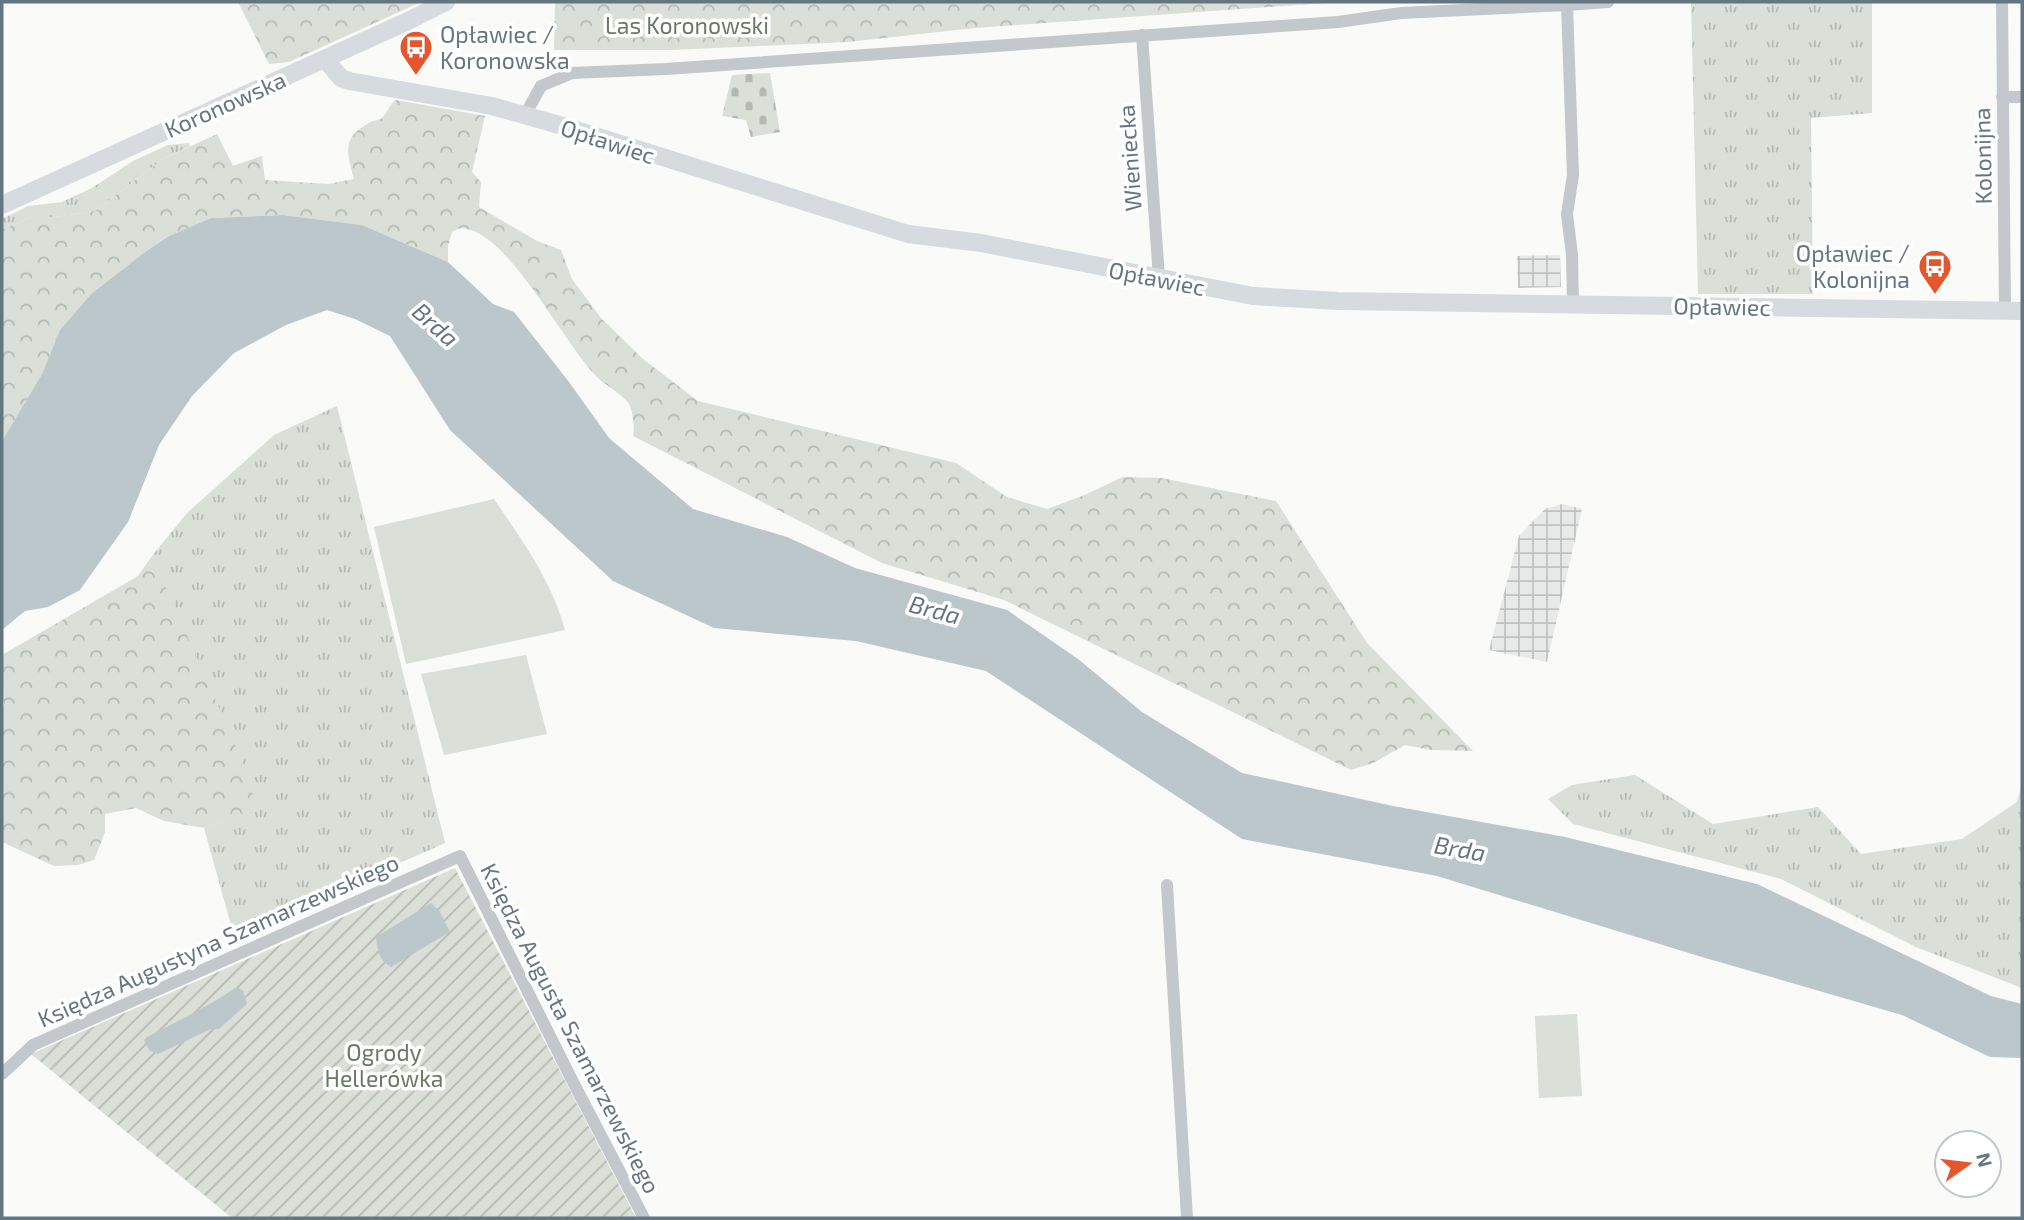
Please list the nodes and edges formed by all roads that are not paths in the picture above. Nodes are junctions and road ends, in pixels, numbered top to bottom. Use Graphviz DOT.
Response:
graph roads {
  1 [pos="446,2"];
  2 [pos="1608,2"];
  3 [pos="2002,2"];
  4 [pos="1567,5"];
  5 [pos="1142,36"];
  6 [pos="325,59"];
  7 [pos="2001,97"];
  8 [pos="2022,97"];
  9 [pos="525,115"];
  10 [pos="2,205"];
  11 [pos="1159,278"];
  12 [pos="1573,303"];
  13 [pos="2014,311"];
  14 [pos="460,856"];
  15 [pos="1167,885"];
  16 [pos="2,1074"];
  17 [pos="644,1218"];
  18 [pos="1188,1218"];
  1 -- 6 [label="street, Koronowska"];
  2 -- 4 [label="street"];
  3 -- 7 [label="street, Kolonijna"];
  4 -- 5 [label="street"];
  4 -- 12 [label="street"];
  5 -- 9 [label="street"];
  5 -- 11 [label="street, Wieniecka"];
  6 -- 9 [label="street, Opławiec"];
  6 -- 10 [label="street, Koronowska"];
  7 -- 8 [label="street"];
  7 -- 13 [label="street, Kolonijna"];
  9 -- 11 [label="street, Opławiec"];
  11 -- 12 [label="street, Opławiec"];
  12 -- 13 [label="street, Opławiec"];
  14 -- 16 [label="street, Księdza Augustyna Szamarzewskiego"];
  14 -- 17 [label="street, Księdza Augusta Szamarzewskiego"];
  15 -- 18 [label="street"];
}
